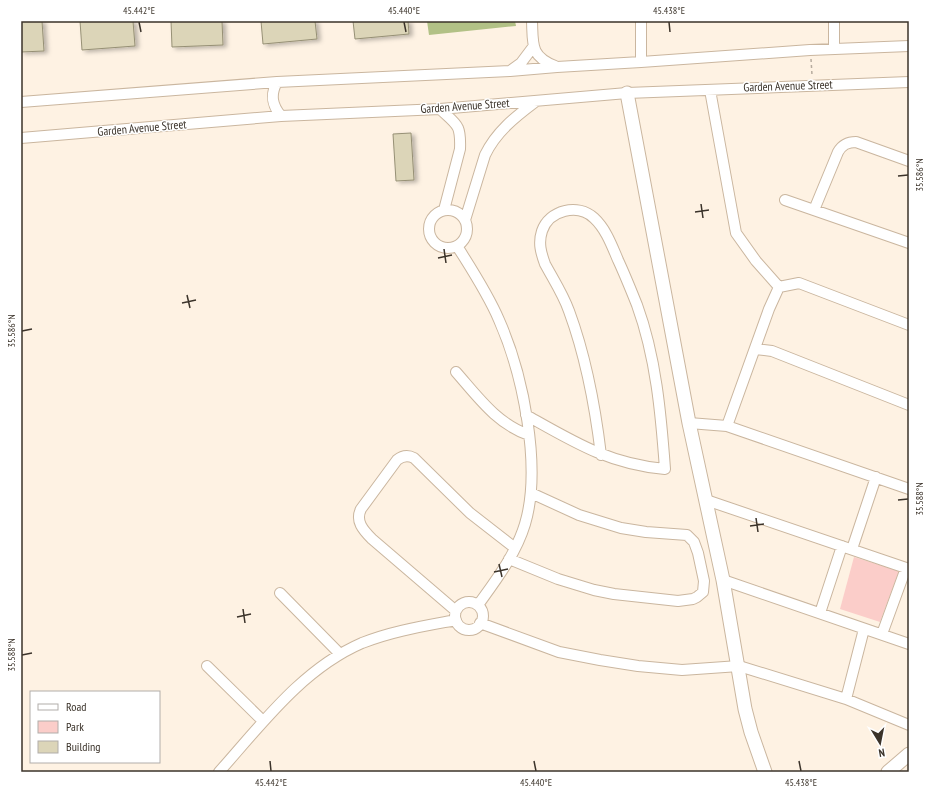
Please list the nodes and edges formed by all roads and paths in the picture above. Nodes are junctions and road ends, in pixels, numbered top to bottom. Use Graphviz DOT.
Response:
graph roads {
  1 [pos="532,21"];
  2 [pos="641,21"];
  3 [pos="834,21"];
  4 [pos="909,46"];
  5 [pos="533,47"];
  6 [pos="834,49"];
  7 [pos="810,50"];
  8 [pos="641,62"];
  9 [pos="557,67"];
  10 [pos="510,71"];
  11 [pos="277,82"];
  12 [pos="909,82"];
  13 [pos="813,85"];
  14 [pos="710,90"];
  15 [pos="627,93"];
  16 [pos="21,102"];
  17 [pos="536,102"];
  18 [pos="440,109"];
  19 [pos="280,116"];
  20 [pos="21,138"];
  21 [pos="909,161"];
  22 [pos="785,200"];
  23 [pos="444,210"];
  24 [pos="814,210"];
  25 [pos="465,220"];
  26 [pos="909,244"];
  27 [pos="457,246"];
  28 [pos="779,287"];
  29 [pos="909,325"];
  30 [pos="756,349"];
  31 [pos="456,372"];
  32 [pos="909,405"];
  33 [pos="526,415"];
  34 [pos="689,423"];
  35 [pos="727,426"];
  36 [pos="529,435"];
  37 [pos="601,455"];
  38 [pos="876,477"];
  39 [pos="909,489"];
  40 [pos="531,494"];
  41 [pos="706,500"];
  42 [pos="515,548"];
  43 [pos="847,548"];
  44 [pos="510,559"];
  45 [pos="907,569"];
  46 [pos="723,580"];
  47 [pos="280,593"];
  48 [pos="478,605"];
  49 [pos="820,613"];
  50 [pos="456,615"];
  51 [pos="480,623"];
  52 [pos="864,628"];
  53 [pos="882,634"];
  54 [pos="909,644"];
  55 [pos="340,654"];
  56 [pos="207,666"];
  57 [pos="739,666"];
  58 [pos="846,699"];
  59 [pos="263,721"];
  60 [pos="909,725"];
  61 [pos="909,754"];
  62 [pos="218,772"];
  63 [pos="765,772"];
  64 [pos="888,772"];
  1 -- 5 [label="street"];
  2 -- 8 [label="street"];
  3 -- 6 [label="street"];
  4 -- 6 [label="street"];
  5 -- 9 [label="street"];
  5 -- 10 [label="street"];
  6 -- 7 [label="street"];
  7 -- 8 [label="street"];
  7 -- 13 [label="path"];
  8 -- 9 [label="street"];
  9 -- 10 [label="street"];
  10 -- 11 [label="street"];
  11 -- 16 [label="street"];
  11 -- 19 [label="street"];
  12 -- 13 [label="street, Garden Avenue Street"];
  13 -- 14 [label="street, Garden Avenue Street"];
  14 -- 15 [label="street, Garden Avenue Street"];
  14 -- 28 [label="street"];
  15 -- 17 [label="street, Garden Avenue Street"];
  15 -- 34 [label="street"];
  17 -- 18 [label="street, Garden Avenue Street"];
  17 -- 25 [label="street"];
  18 -- 19 [label="street, Garden Avenue Street"];
  18 -- 23 [label="street"];
  19 -- 20 [label="street, Garden Avenue Street"];
  21 -- 24 [label="street"];
  22 -- 24 [label="street"];
  23 -- 25 [label="street"];
  23 -- 27 [label="street"];
  24 -- 26 [label="street"];
  25 -- 27 [label="street"];
  27 -- 33 [label="street"];
  28 -- 29 [label="street"];
  28 -- 30 [label="street"];
  30 -- 32 [label="street"];
  30 -- 35 [label="street"];
  31 -- 36 [label="street"];
  33 -- 36 [label="street"];
  33 -- 37 [label="street"];
  34 -- 35 [label="street"];
  34 -- 41 [label="street"];
  35 -- 38 [label="street"];
  36 -- 40 [label="street"];
  37 -- 37 [label="street"];
  38 -- 39 [label="street"];
  38 -- 43 [label="street"];
  40 -- 42 [label="street"];
  40 -- 44 [label="street"];
  41 -- 43 [label="street"];
  41 -- 46 [label="street"];
  42 -- 44 [label="street"];
  42 -- 50 [label="street"];
  43 -- 45 [label="street"];
  43 -- 49 [label="street"];
  44 -- 48 [label="street"];
  45 -- 53 [label="street"];
  46 -- 49 [label="street"];
  46 -- 57 [label="street"];
  47 -- 55 [label="street"];
  48 -- 50 [label="street"];
  48 -- 51 [label="street"];
  49 -- 52 [label="street"];
  50 -- 51 [label="street"];
  50 -- 55 [label="street"];
  51 -- 57 [label="street"];
  52 -- 53 [label="street"];
  52 -- 58 [label="street"];
  53 -- 54 [label="street"];
  55 -- 59 [label="street"];
  56 -- 59 [label="street"];
  57 -- 58 [label="street"];
  57 -- 63 [label="street"];
  58 -- 60 [label="street"];
  59 -- 62 [label="street"];
  61 -- 64 [label="street"];
}
